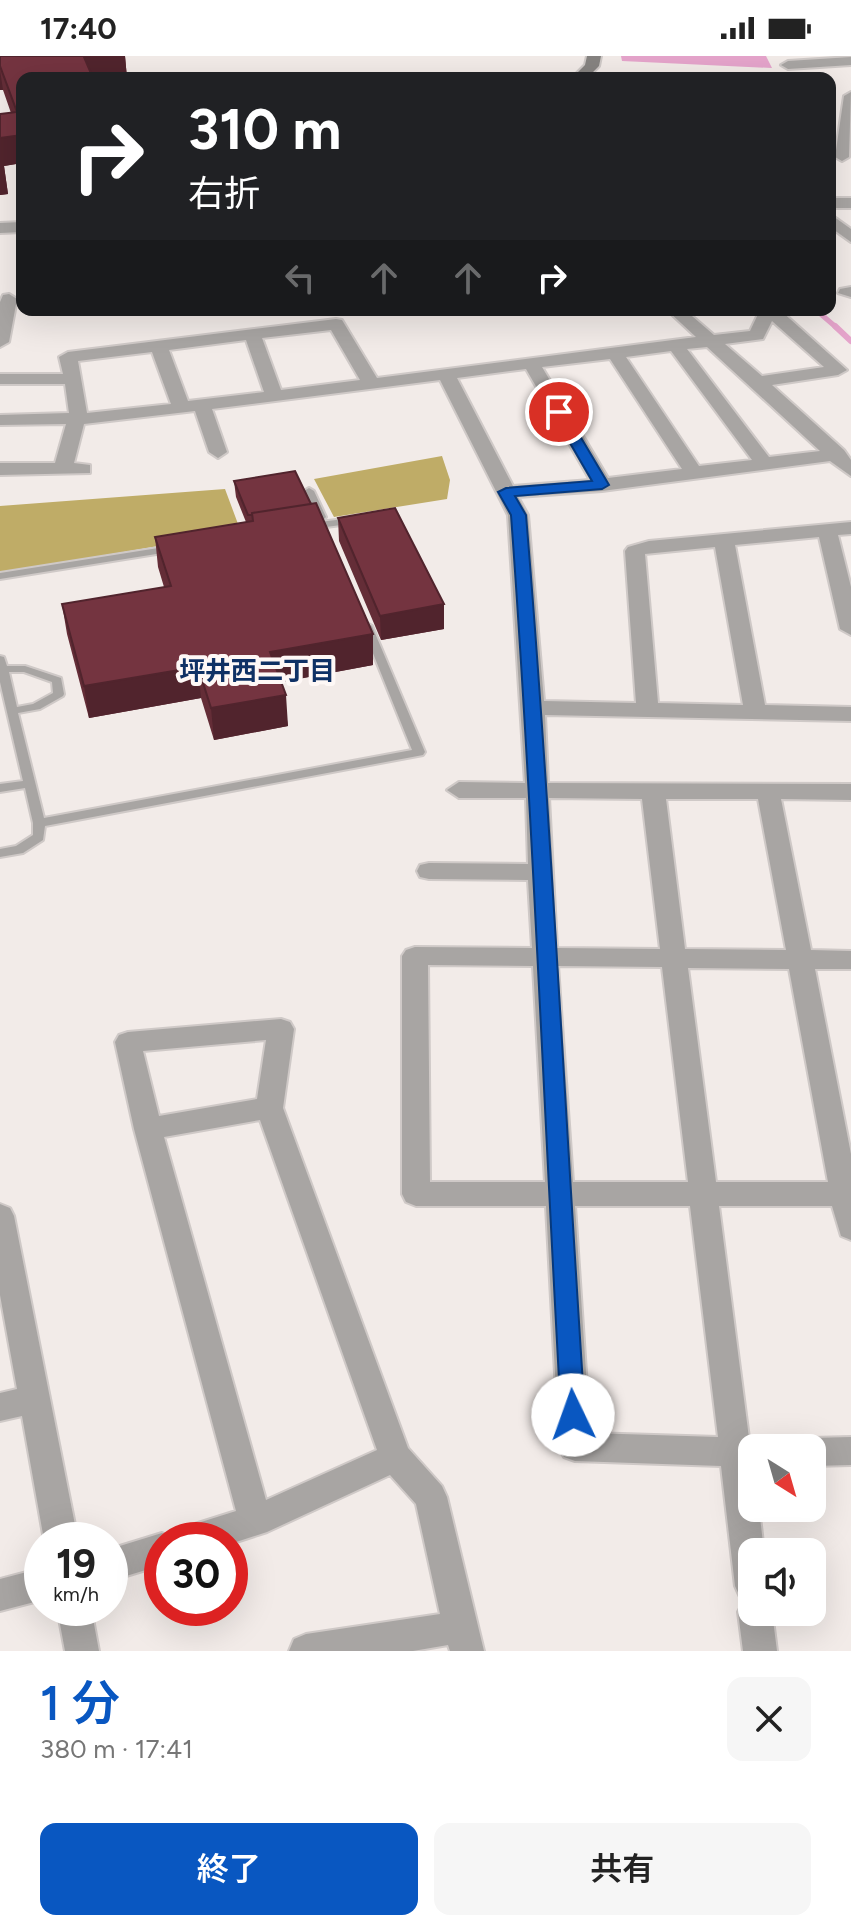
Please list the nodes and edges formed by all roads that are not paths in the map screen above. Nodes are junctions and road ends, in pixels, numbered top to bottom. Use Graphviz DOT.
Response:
graph roads {
  1 [pos="851,61"];
  2 [pos="788,66"];
  3 [pos="851,96"];
  4 [pos="848,126"];
  5 [pos="841,157"];
  6 [pos="10,299"];
  7 [pos="682,316"];
  8 [pos="766,316"];
  9 [pos="776,316"];
  10 [pos="252,334"];
  11 [pos="712,340"];
  12 [pos="0,342"];
  13 [pos="158,344"];
  14 [pos="675,345"];
  15 [pos="614,352"];
  16 [pos="531,363"];
  17 [pos="446,374"];
  18 [pos="0,379"];
  19 [pos="72,379"];
  20 [pos="758,382"];
  21 [pos="371,383"];
  22 [pos="274,396"];
  23 [pos="202,405"];
  24 [pos="181,407"];
  25 [pos="0,420"];
  26 [pos="75,420"];
  27 [pos="218,452"];
  28 [pos="837,454"];
  29 [pos="764,463"];
  30 [pos="0,469"];
  31 [pos="851,470"];
  32 [pos="694,473"];
  33 [pos="602,485"];
  34 [pos="309,491"];
  35 [pos="506,492"];
  36 [pos="365,519"];
  37 [pos="324,524"];
  38 [pos="851,528"];
  39 [pos="294,529"];
  40 [pos="827,530"];
  41 [pos="330,539"];
  42 [pos="724,540"];
  43 [pos="185,546"];
  44 [pos="0,576"];
  45 [pos="360,610"];
  46 [pos="851,629"];
  47 [pos="1,664"];
  48 [pos="534,708"];
  49 [pos="648,710"];
  50 [pos="12,711"];
  51 [pos="755,712"];
  52 [pos="851,714"];
  53 [pos="29,784"];
  54 [pos="0,788"];
  55 [pos="459,790"];
  56 [pos="768,790"];
  57 [pos="536,791"];
  58 [pos="653,791"];
  59 [pos="851,792"];
  60 [pos="39,823"];
  61 [pos="1,853"];
  62 [pos="429,871"];
  63 [pos="540,872"];
  64 [pos="545,958"];
  65 [pos="800,960"];
  66 [pos="851,960"];
  67 [pos="674,961"];
  68 [pos="269,1108"];
  69 [pos="148,1129"];
  70 [pos="703,1191"];
  71 [pos="561,1192"];
  72 [pos="848,1193"];
  73 [pos="0,1216"];
  74 [pos="851,1228"];
  75 [pos="35,1399"];
  76 [pos="0,1407"];
  77 [pos="741,1434"];
  78 [pos="851,1451"];
  79 [pos="738,1452"];
  80 [pos="826,1452"];
  81 [pos="395,1457"];
  82 [pos="255,1521"];
  83 [pos="58,1522"];
  84 [pos="248,1523"];
  85 [pos="24,1589"];
  86 [pos="0,1595"];
  87 [pos="77,1626"];
  88 [pos="757,1626"];
  89 [pos="463,1639"];
  90 [pos="82,1651"];
  91 [pos="306,1651"];
  92 [pos="760,1651"];
  1 -- 2 [label="street"];
  3 -- 4 [label="street"];
  4 -- 5 [label="street"];
  6 -- 12 [label="street"];
  7 -- 11 [label="street"];
  8 -- 11 [label="street"];
  9 -- 20 [label="street"];
  10 -- 13 [label="street"];
  10 -- 21 [label="street"];
  10 -- 22 [label="street"];
  11 -- 14 [label="street"];
  11 -- 20 [label="street"];
  13 -- 19 [label="street"];
  13 -- 24 [label="street"];
  14 -- 15 [label="street"];
  14 -- 29 [label="street"];
  15 -- 16 [label="street"];
  15 -- 32 [label="street"];
  16 -- 17 [label="street"];
  16 -- 33 [label="street"];
  17 -- 21 [label="street"];
  17 -- 35 [label="street"];
  18 -- 19 [label="street"];
  19 -- 26 [label="street"];
  20 -- 28 [label="street"];
  21 -- 22 [label="street"];
  22 -- 23 [label="street"];
  23 -- 24 [label="street"];
  23 -- 27 [label="street"];
  24 -- 26 [label="street"];
  25 -- 26 [label="street"];
  26 -- 30 [label="street"];
  28 -- 29 [label="street"];
  28 -- 31 [label="street"];
  29 -- 32 [label="street"];
  32 -- 33 [label="street"];
  33 -- 35 [label="street"];
  34 -- 37 [label="lane"];
  35 -- 48 [label="street"];
  36 -- 37 [label="lane"];
  37 -- 39 [label="lane"];
  37 -- 41 [label="lane"];
  38 -- 40 [label="street"];
  40 -- 42 [label="street"];
  40 -- 46 [label="street"];
  42 -- 49 [label="street"];
  42 -- 51 [label="street"];
  43 -- 44 [label="lane"];
  45 -- 60 [label="lane"];
  47 -- 50 [label="lane"];
  47 -- 50 [label="lane"];
  48 -- 49 [label="street"];
  48 -- 57 [label="street"];
  49 -- 51 [label="street"];
  50 -- 53 [label="lane"];
  51 -- 52 [label="street"];
  53 -- 54 [label="lane"];
  53 -- 60 [label="lane"];
  55 -- 57 [label="street"];
  56 -- 58 [label="street"];
  56 -- 59 [label="street"];
  56 -- 65 [label="street"];
  57 -- 58 [label="street"];
  57 -- 63 [label="street"];
  58 -- 67 [label="street"];
  60 -- 61 [label="lane"];
  62 -- 63 [label="street"];
  63 -- 64 [label="street"];
  64 -- 67 [label="street"];
  64 -- 71 [label="street"];
  64 -- 71 [label="street"];
  65 -- 66 [label="street"];
  65 -- 67 [label="street"];
  65 -- 72 [label="street"];
  67 -- 70 [label="street"];
  68 -- 69 [label="street"];
  68 -- 69 [label="street"];
  68 -- 81 [label="street"];
  69 -- 82 [label="street"];
  70 -- 71 [label="street"];
  70 -- 72 [label="street"];
  70 -- 77 [label="street"];
  71 -- 79 [label="street"];
  72 -- 74 [label="street"];
  73 -- 75 [label="street"];
  75 -- 76 [label="street"];
  75 -- 83 [label="street"];
  78 -- 80 [label="street"];
  81 -- 82 [label="street"];
  81 -- 89 [label="street"];
  82 -- 84 [label="street"];
  85 -- 86 [label="street"];
  87 -- 90 [label="street"];
  88 -- 92 [label="street"];
  89 -- 91 [label="street"];
}
